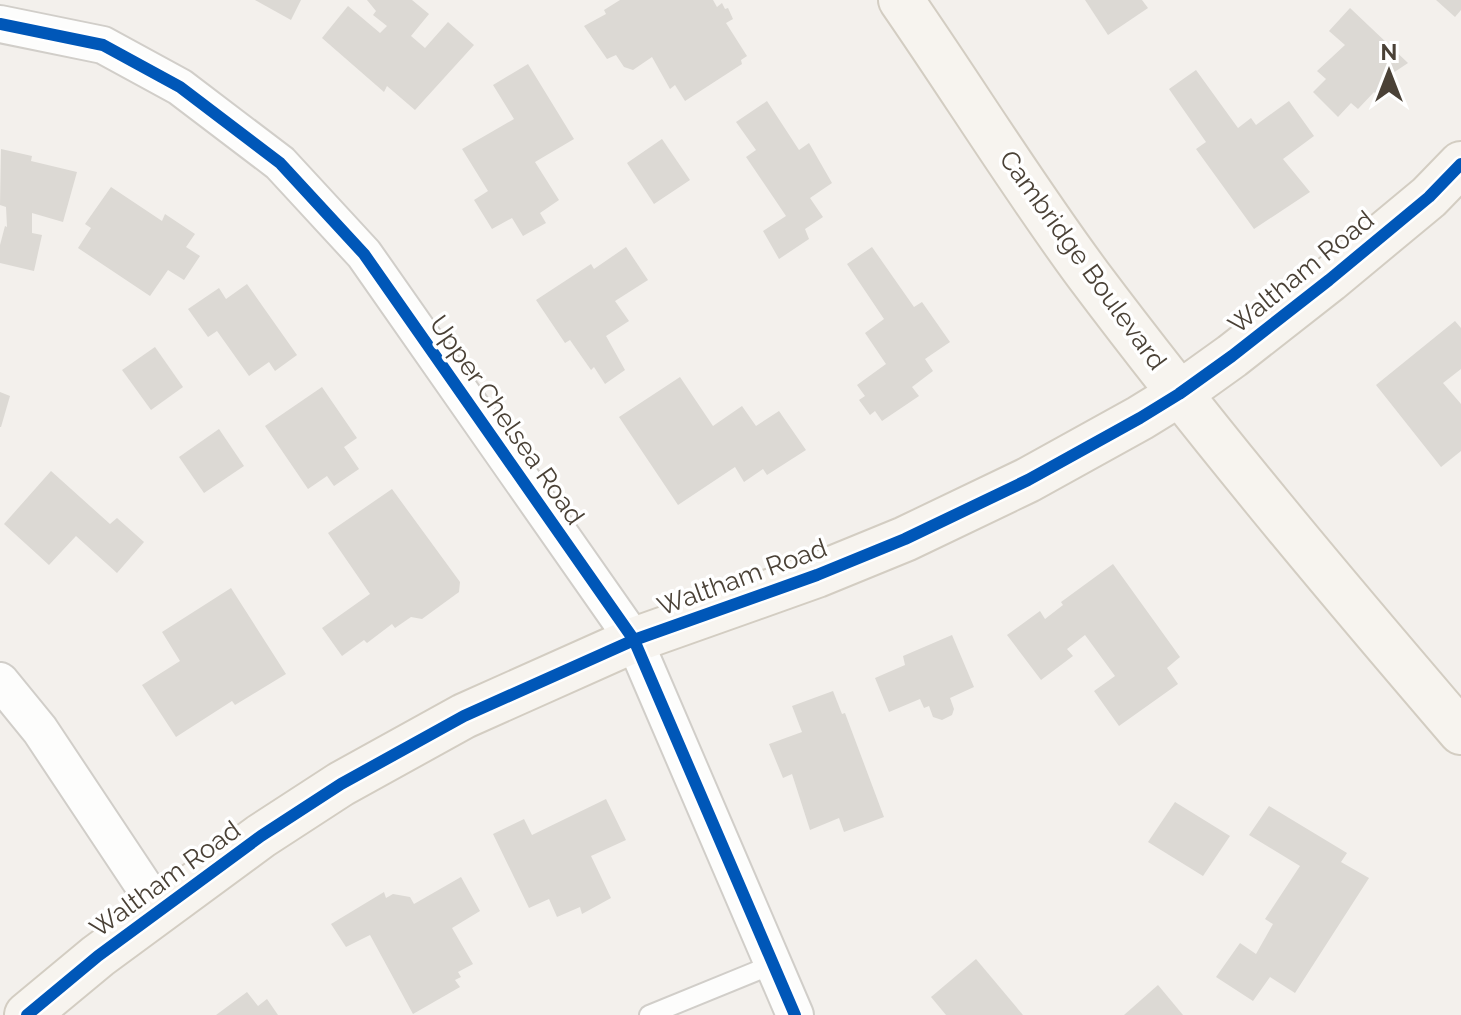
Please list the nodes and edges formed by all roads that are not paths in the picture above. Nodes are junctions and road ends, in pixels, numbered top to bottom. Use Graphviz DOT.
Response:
graph roads {
  1 [pos="901,0"];
  2 [pos="0,24"];
  3 [pos="1461,164"];
  4 [pos="1179,394"];
  5 [pos="634,640"];
  6 [pos="0,681"];
  7 [pos="1461,732"];
  8 [pos="159,909"];
  9 [pos="774,964"];
  10 [pos="27,1015"];
  11 [pos="649,1015"];
  12 [pos="795,1015"];
  1 -- 4 [label="street, Cambridge Boulevard"];
  2 -- 5 [label="street, Upper Chelsea Road"];
  3 -- 4 [label="street, Waltham Road"];
  4 -- 5 [label="street, Waltham Road"];
  4 -- 7 [label="street, Cambridge Boulevard"];
  5 -- 8 [label="street, Waltham Road"];
  5 -- 9 [label="street, Upper Chelsea Road"];
  6 -- 8 [label="street"];
  8 -- 10 [label="street, Waltham Road"];
  9 -- 11 [label="lane"];
  9 -- 12 [label="street, Upper Chelsea Road"];
}
